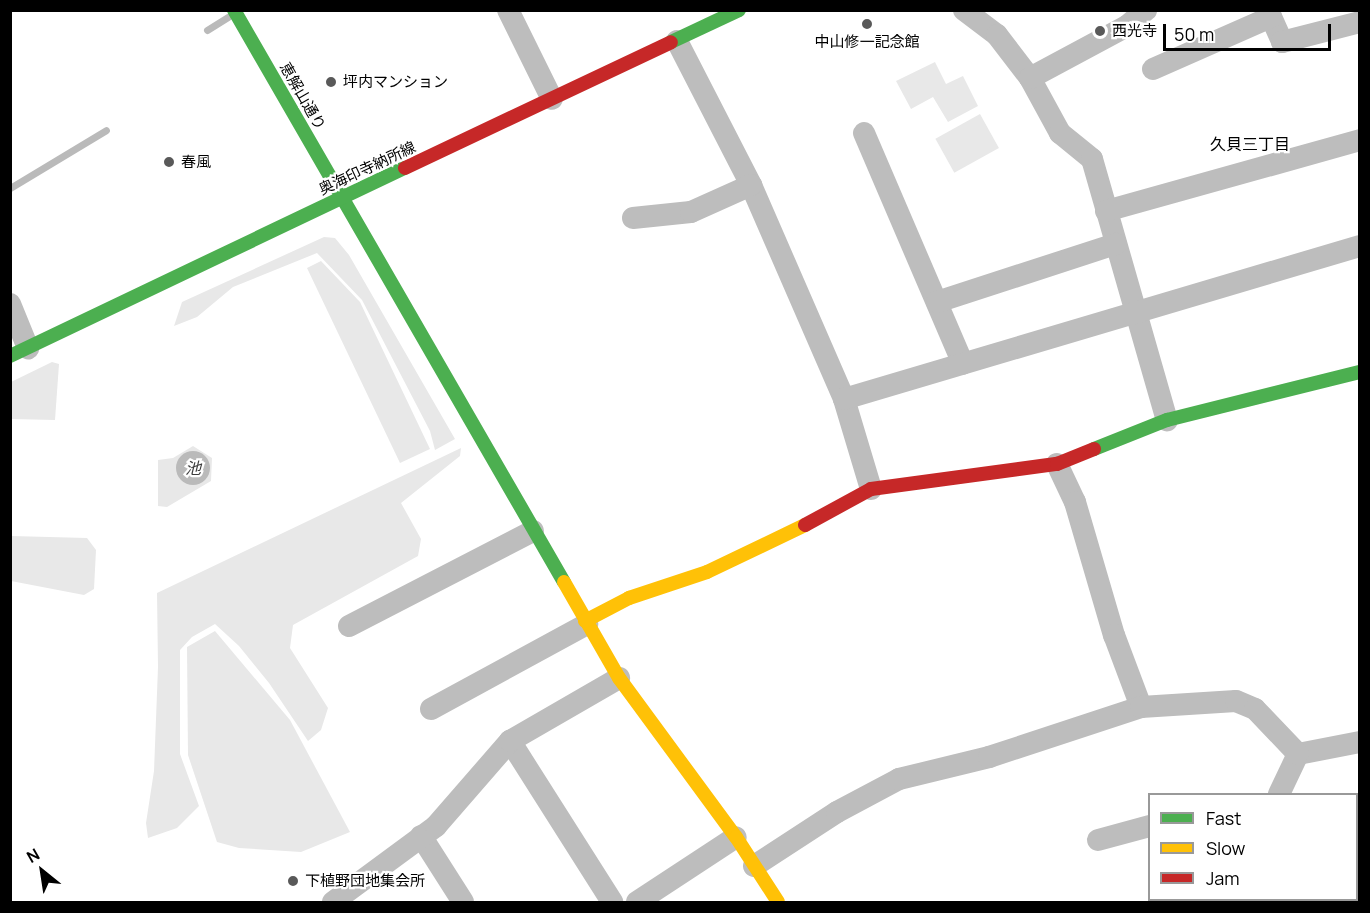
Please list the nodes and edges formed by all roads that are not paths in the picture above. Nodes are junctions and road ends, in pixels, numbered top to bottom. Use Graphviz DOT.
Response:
graph roads {
  1 [pos="508,10"];
  2 [pos="739,10"];
  3 [pos="964,10"];
  4 [pos="1146,10"];
  5 [pos="1269,14"];
  6 [pos="237,16"];
  7 [pos="1359,22"];
  8 [pos="677,41"];
  9 [pos="1153,69"];
  10 [pos="1030,78"];
  11 [pos="552,99"];
  12 [pos="864,133"];
  13 [pos="1359,140"];
  14 [pos="751,185"];
  15 [pos="342,198"];
  16 [pos="1106,211"];
  17 [pos="633,219"];
  18 [pos="1116,244"];
  19 [pos="1359,246"];
  20 [pos="937,302"];
  21 [pos="10,304"];
  22 [pos="1136,312"];
  23 [pos="19,352"];
  24 [pos="963,363"];
  25 [pos="1359,372"];
  26 [pos="844,399"];
  27 [pos="1167,420"];
  28 [pos="1057,465"];
  29 [pos="871,489"];
  30 [pos="533,531"];
  31 [pos="586,623"];
  32 [pos="349,626"];
  33 [pos="619,678"];
  34 [pos="1141,707"];
  35 [pos="431,708"];
  36 [pos="510,741"];
  37 [pos="1359,742"];
  38 [pos="1298,754"];
  39 [pos="1280,793"];
  40 [pos="1148,826"];
  41 [pos="421,836"];
  42 [pos="736,837"];
  43 [pos="1098,840"];
  44 [pos="754,866"];
  45 [pos="333,903"];
  46 [pos="463,903"];
  47 [pos="612,903"];
  48 [pos="637,903"];
  49 [pos="778,903"];
  1 -- 11 [label="street"];
  2 -- 8 [label="street, 奥海印寺納所線"];
  3 -- 10 [label="street"];
  4 -- 10 [label="street"];
  5 -- 7 [label="street"];
  5 -- 9 [label="street"];
  6 -- 15 [label="street, 恵解山通り"];
  8 -- 11 [label="street, 奥海印寺納所線"];
  8 -- 14 [label="street"];
  10 -- 16 [label="street"];
  11 -- 15 [label="street, 奥海印寺納所線"];
  12 -- 20 [label="street"];
  13 -- 16 [label="street"];
  14 -- 17 [label="street"];
  14 -- 26 [label="street"];
  15 -- 23 [label="street, 奥海印寺納所線"];
  15 -- 30 [label="street, 恵解山通り"];
  16 -- 18 [label="street"];
  18 -- 20 [label="street"];
  18 -- 22 [label="street"];
  19 -- 22 [label="street"];
  20 -- 24 [label="street"];
  21 -- 23 [label="street"];
  22 -- 24 [label="street"];
  22 -- 27 [label="street"];
  24 -- 26 [label="street"];
  25 -- 27 [label="street"];
  26 -- 29 [label="street"];
  27 -- 28 [label="street"];
  28 -- 29 [label="street"];
  28 -- 34 [label="street"];
  29 -- 31 [label="street"];
  30 -- 31 [label="street, 恵解山通り"];
  30 -- 32 [label="street"];
  31 -- 33 [label="street, 恵解山通り"];
  31 -- 35 [label="street"];
  33 -- 36 [label="street"];
  33 -- 42 [label="street, 恵解山通り"];
  34 -- 38 [label="street"];
  34 -- 44 [label="street"];
  36 -- 41 [label="street"];
  36 -- 47 [label="street"];
  37 -- 38 [label="street"];
  38 -- 39 [label="street"];
  40 -- 43 [label="street"];
  41 -- 45 [label="street"];
  41 -- 46 [label="street"];
  42 -- 44 [label="street, 恵解山通り"];
  42 -- 48 [label="street"];
  44 -- 49 [label="street, 恵解山通り"];
}
